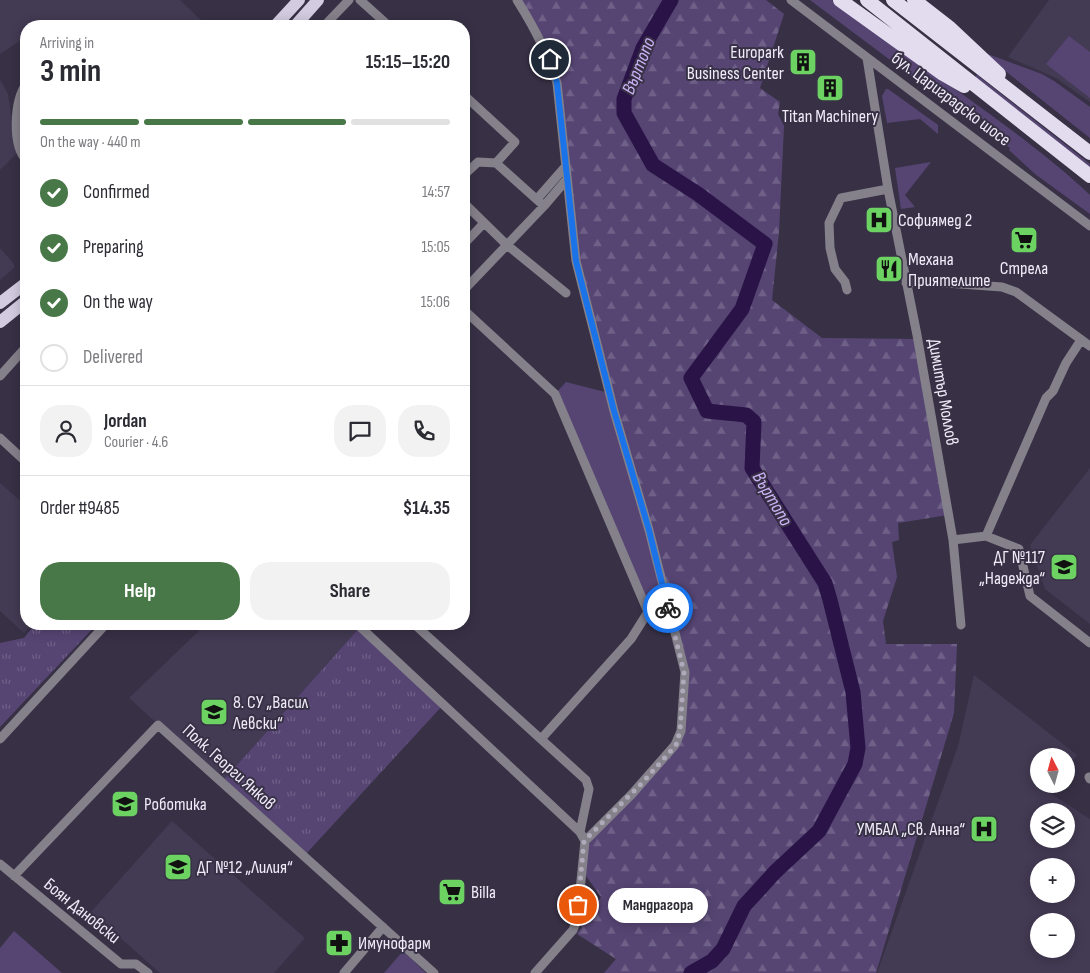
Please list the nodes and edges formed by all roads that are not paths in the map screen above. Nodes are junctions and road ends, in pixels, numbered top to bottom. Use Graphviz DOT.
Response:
graph roads {
  1 [pos="299,0"];
  2 [pos="318,0"];
  3 [pos="349,0"];
  4 [pos="518,0"];
  5 [pos="790,0"];
  6 [pos="840,0"];
  7 [pos="867,0"];
  8 [pos="893,0"];
  9 [pos="914,0"];
  10 [pos="367,2"];
  11 [pos="281,20"];
  12 [pos="300,20"];
  13 [pos="330,20"];
  14 [pos="384,20"];
  15 [pos="867,58"];
  16 [pos="20,98"];
  17 [pos="470,101"];
  18 [pos="1022,101"];
  19 [pos="1004,109"];
  20 [pos="20,150"];
  21 [pos="1090,153"];
  22 [pos="496,163"];
  23 [pos="1076,165"];
  24 [pos="566,166"];
  25 [pos="470,169"];
  26 [pos="1090,176"];
  27 [pos="567,179"];
  28 [pos="1090,180"];
  29 [pos="888,189"];
  30 [pos="540,202"];
  31 [pos="470,209"];
  32 [pos="484,223"];
  33 [pos="1090,226"];
  34 [pos="470,238"];
  35 [pos="507,245"];
  36 [pos="906,283"];
  37 [pos="470,284"];
  38 [pos="20,288"];
  39 [pos="847,290"];
  40 [pos="566,294"];
  41 [pos="0,303"];
  42 [pos="20,307"];
  43 [pos="470,316"];
  44 [pos="0,322"];
  45 [pos="1081,340"];
  46 [pos="1090,346"];
  47 [pos="20,354"];
  48 [pos="0,376"];
  49 [pos="0,438"];
  50 [pos="20,456"];
  51 [pos="986,536"];
  52 [pos="953,540"];
  53 [pos="668,608"];
  54 [pos="648,612"];
  55 [pos="961,625"];
  56 [pos="100,630"];
  57 [pos="365,630"];
  58 [pos="421,630"];
  59 [pos="1090,643"];
  60 [pos="0,739"];
  61 [pos="541,739"];
  62 [pos="580,832"];
  63 [pos="584,841"];
  64 [pos="0,864"];
  65 [pos="14,876"];
  66 [pos="383,927"];
  67 [pos="148,973"];
  68 [pos="344,973"];
  69 [pos="434,973"];
  70 [pos="535,973"];
  1 -- 11 [label="main road"];
  2 -- 12 [label="main road"];
  3 -- 13 [label="street"];
  4 -- 24 [label="street"];
  5 -- 15 [label="street, бул. Цариградско шосе"];
  6 -- 19 [label="highway"];
  7 -- 19 [label="highway, бул. Цариградско шосе"];
  8 -- 18 [label="highway"];
  9 -- 18 [label="highway"];
  10 -- 14 [label="street"];
  15 -- 29 [label="street, Димитър Моллов"];
  15 -- 33 [label="street, бул. Цариградско шосе"];
  16 -- 20 [label="street"];
  17 -- 22 [label="street"];
  18 -- 21 [label="highway"];
  19 -- 23 [label="highway, бул. Цариградско шосе"];
  22 -- 25 [label="street"];
  22 -- 30 [label="street"];
  23 -- 26 [label="highway, бул. Цариградско шосе"];
  23 -- 28 [label="highway"];
  24 -- 27 [label="street"];
  24 -- 30 [label="street"];
  27 -- 30 [label="street"];
  27 -- 53 [label="street"];
  29 -- 36 [label="street, Димитър Моллов"];
  29 -- 39 [label="street"];
  30 -- 35 [label="street"];
  31 -- 32 [label="street"];
  32 -- 34 [label="street"];
  32 -- 35 [label="street"];
  35 -- 37 [label="street"];
  35 -- 40 [label="street"];
  36 -- 45 [label="street"];
  36 -- 52 [label="street, Димитър Моллов"];
  38 -- 41 [label="main road"];
  42 -- 44 [label="main road"];
  43 -- 54 [label="street"];
  45 -- 46 [label="street"];
  45 -- 51 [label="street"];
  47 -- 48 [label="street"];
  49 -- 50 [label="street"];
  51 -- 52 [label="street"];
  51 -- 59 [label="street"];
  52 -- 55 [label="street, Димитър Моллов"];
  53 -- 54 [label="street"];
  53 -- 63 [label="street"];
  54 -- 61 [label="street"];
  56 -- 60 [label="street"];
  57 -- 62 [label="street"];
  58 -- 61 [label="street"];
  61 -- 62 [label="street"];
  62 -- 63 [label="street"];
  63 -- 70 [label="street"];
  64 -- 65 [label="street, Боян Дановски"];
  65 -- 66 [label="street, Полк. Георги Янков"];
  65 -- 67 [label="street, Боян Дановски"];
  66 -- 68 [label="street"];
  66 -- 69 [label="street, Полк. Георги Янков"];
}
